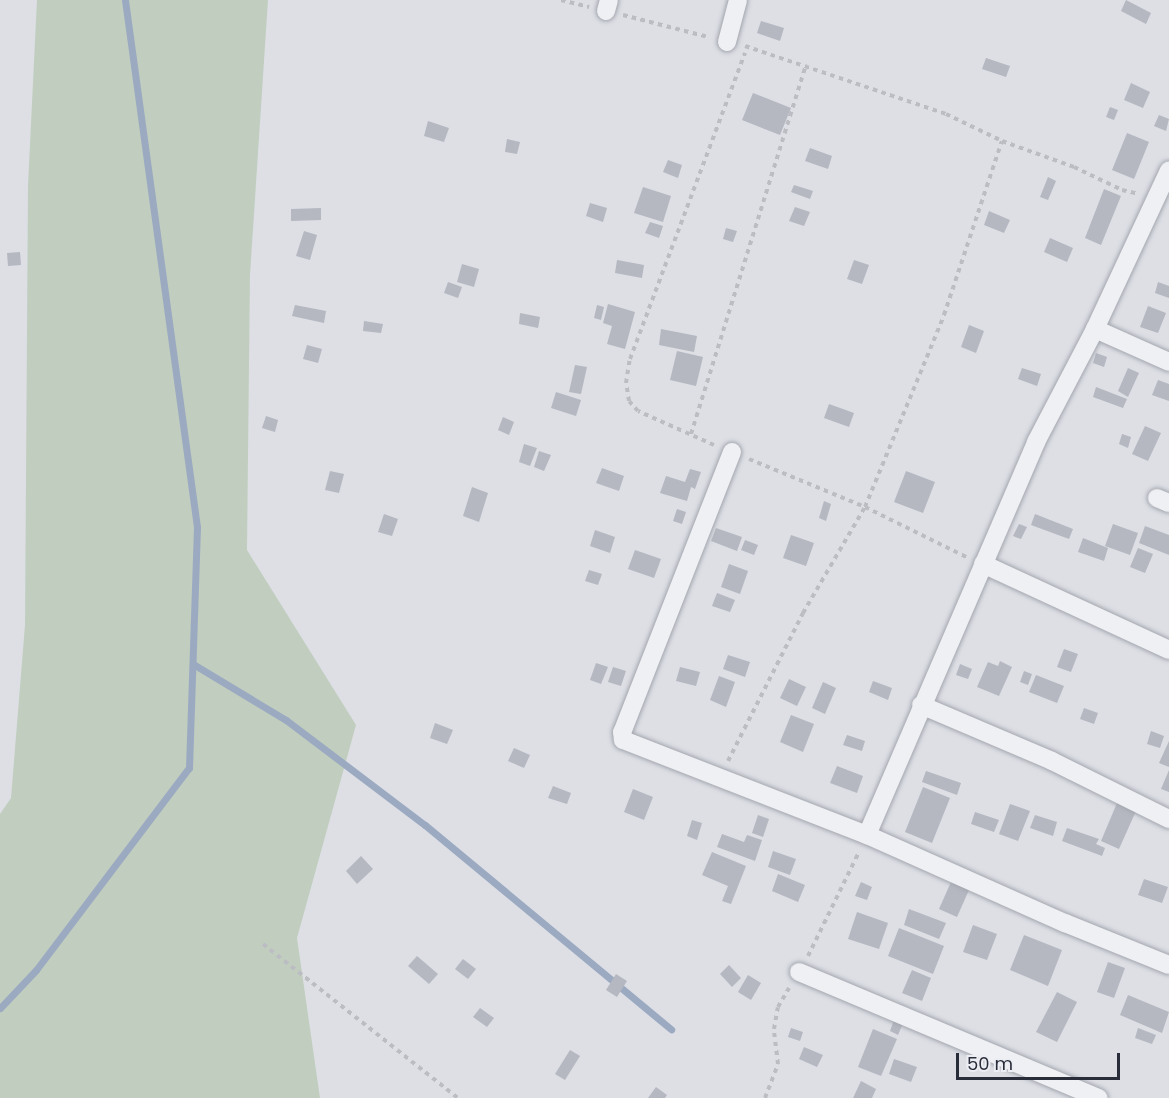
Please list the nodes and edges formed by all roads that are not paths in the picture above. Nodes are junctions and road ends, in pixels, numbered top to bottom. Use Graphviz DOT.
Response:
graph roads {
  1 [pos="738,0"];
  2 [pos="727,42"];
  3 [pos="1169,170"];
  4 [pos="1162,200"];
  5 [pos="1095,329"];
  6 [pos="1169,363"];
  7 [pos="732,452"];
  8 [pos="983,564"];
  9 [pos="1169,650"];
  10 [pos="921,705"];
  11 [pos="1169,819"];
  12 [pos="867,835"];
  13 [pos="1169,964"];
  14 [pos="799,972"];
  15 [pos="1099,1098"];
  1 -- 2 [label="street"];
  3 -- 4 [label="street"];
  4 -- 5 [label="street"];
  5 -- 6 [label="street"];
  5 -- 8 [label="street"];
  7 -- 12 [label="street"];
  8 -- 9 [label="street"];
  8 -- 10 [label="street"];
  10 -- 11 [label="street"];
  10 -- 12 [label="street"];
  12 -- 13 [label="street"];
  14 -- 15 [label="street"];
}
